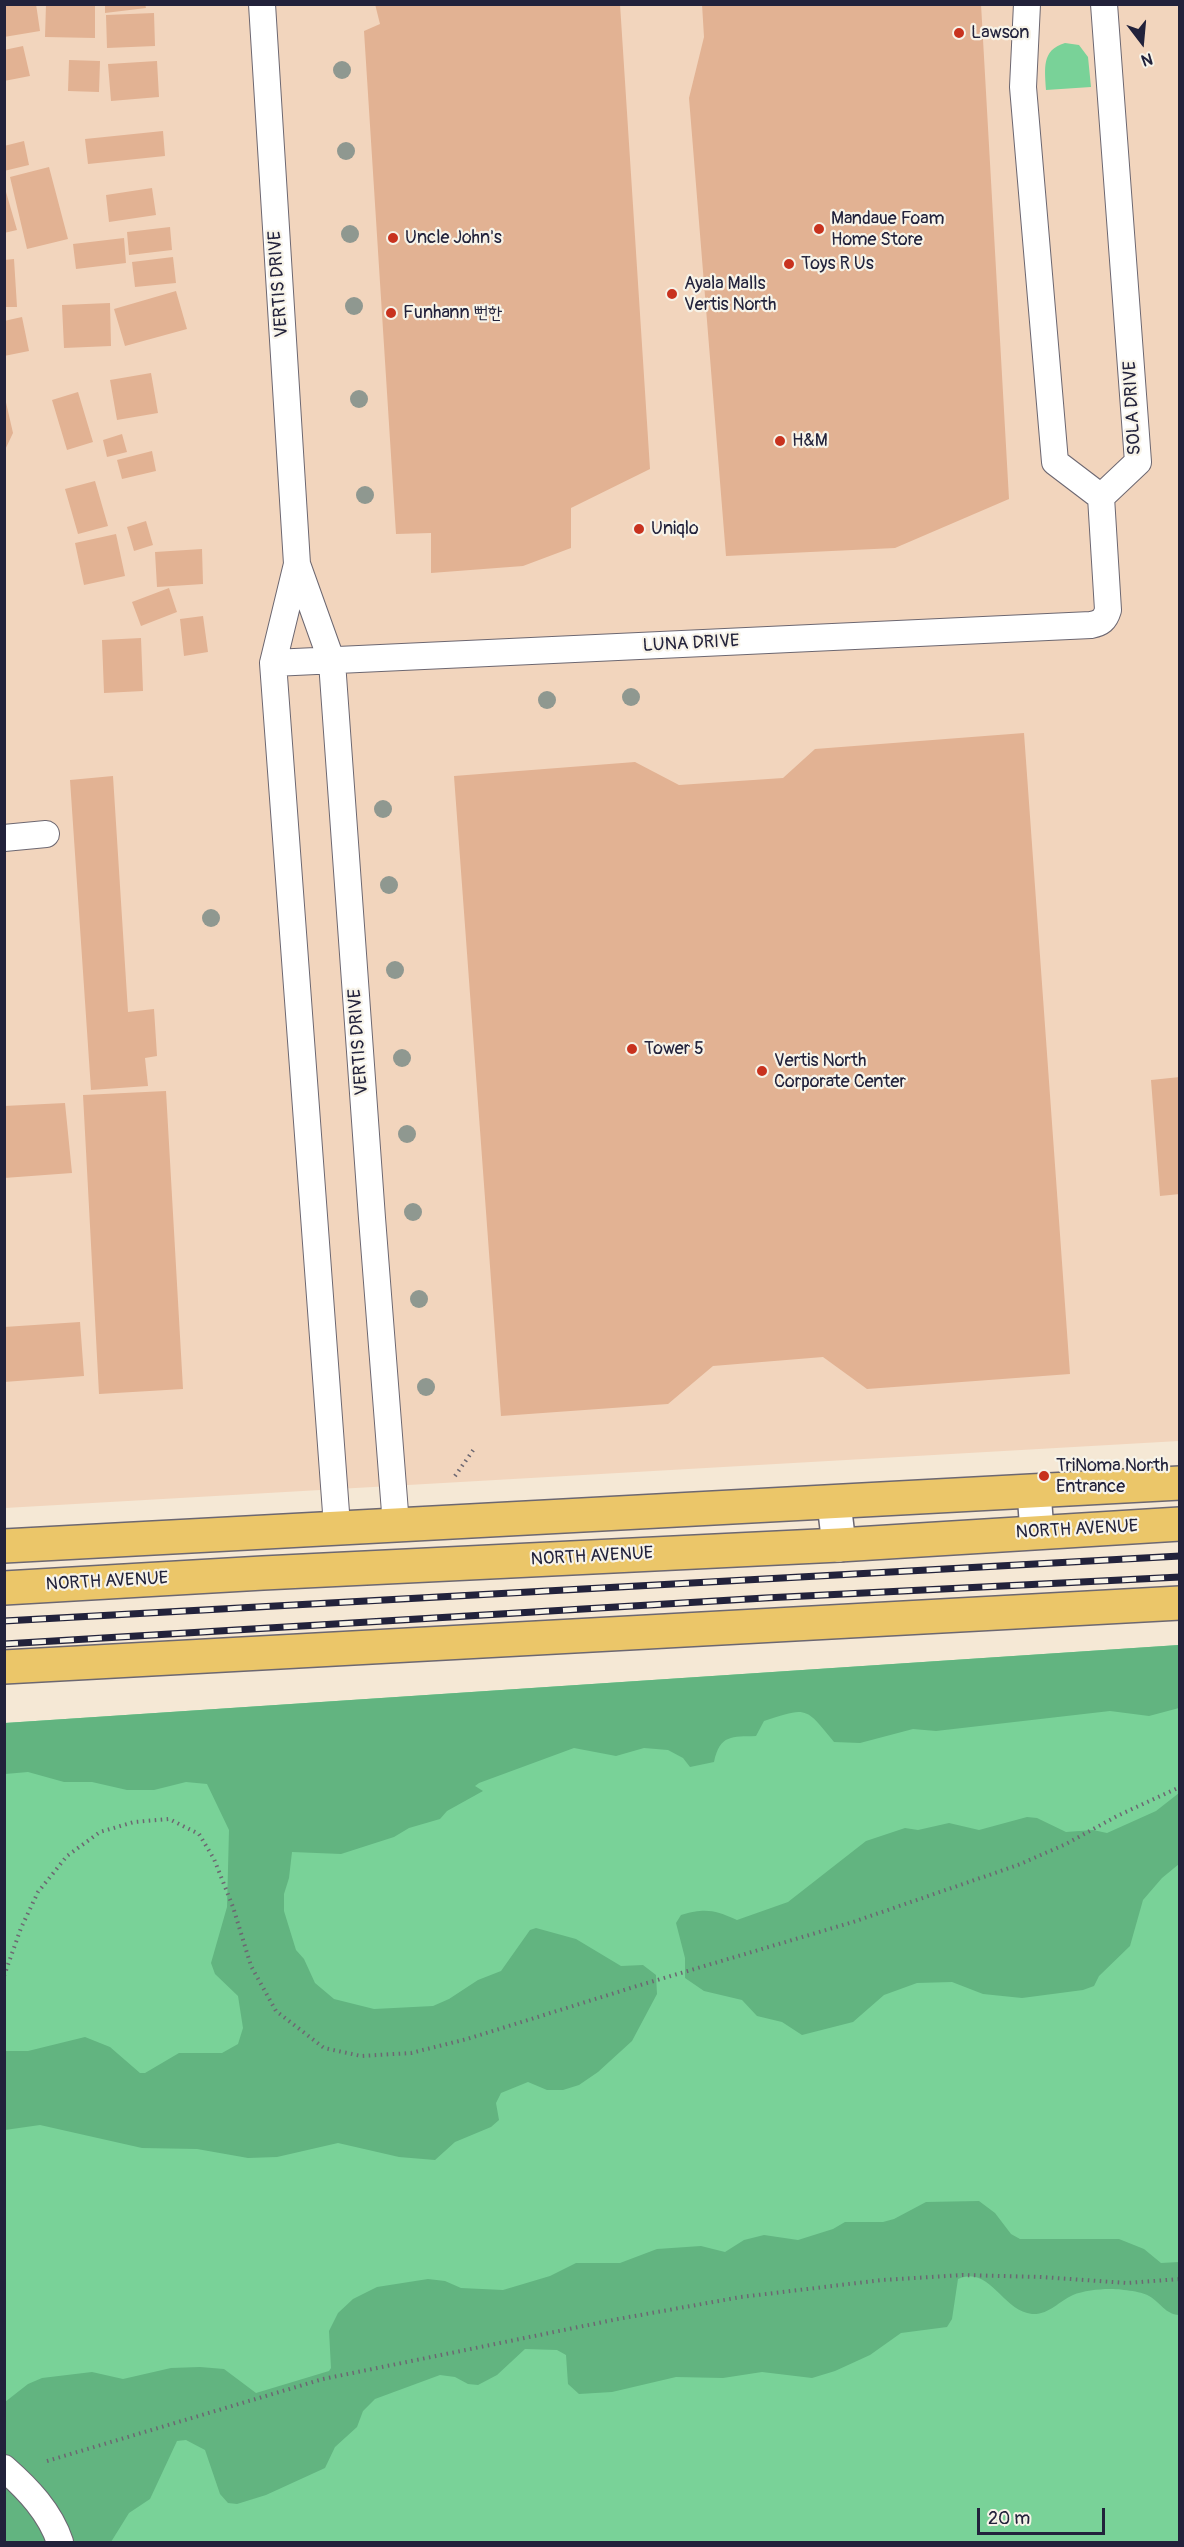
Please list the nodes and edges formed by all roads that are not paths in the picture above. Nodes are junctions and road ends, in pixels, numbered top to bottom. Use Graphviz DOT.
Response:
graph roads {
  1 [pos="262,4"];
  2 [pos="1027,4"];
  3 [pos="1104,4"];
  4 [pos="1101,496"];
  5 [pos="297,564"];
  6 [pos="332,662"];
  7 [pos="273,663"];
  8 [pos="46,834"];
  9 [pos="4,837"];
  10 [pos="1179,1483"];
  11 [pos="1034,1492"];
  12 [pos="834,1503"];
  13 [pos="1179,1524"];
  14 [pos="396,1525"];
  15 [pos="337,1526"];
  16 [pos="1037,1532"];
  17 [pos="839,1545"];
  18 [pos="4,1546"];
  19 [pos="441,1564"];
  20 [pos="263,1573"];
  21 [pos="4,1588"];
  22 [pos="1179,1603"];
  23 [pos="4,1667"];
  24 [pos="5,2469"];
  25 [pos="60,2542"];
  1 -- 5 [label="lane, VERTIS DRIVE"];
  2 -- 4 [label="lane"];
  3 -- 4 [label="lane, SOLA DRIVE"];
  4 -- 6 [label="lane, LUNA DRIVE"];
  5 -- 6 [label="lane, VERTIS DRIVE"];
  5 -- 7 [label="lane, VERTIS DRIVE"];
  6 -- 7 [label="lane, LUNA DRIVE"];
  6 -- 14 [label="lane, VERTIS DRIVE"];
  7 -- 15 [label="lane, VERTIS DRIVE"];
  8 -- 9 [label="lane"];
  10 -- 11 [label="main road"];
  11 -- 12 [label="main road"];
  11 -- 16 [label="street"];
  12 -- 14 [label="main road"];
  12 -- 17 [label="street"];
  13 -- 16 [label="main road, NORTH AVENUE"];
  14 -- 15 [label="main road"];
  14 -- 19 [label="main road"];
  15 -- 18 [label="main road"];
  15 -- 20 [label="main road"];
  16 -- 17 [label="main road, NORTH AVENUE"];
  17 -- 19 [label="main road, NORTH AVENUE"];
  19 -- 20 [label="main road, NORTH AVENUE"];
  20 -- 21 [label="main road, NORTH AVENUE"];
  22 -- 23 [label="main road"];
  24 -- 25 [label="lane"];
}
